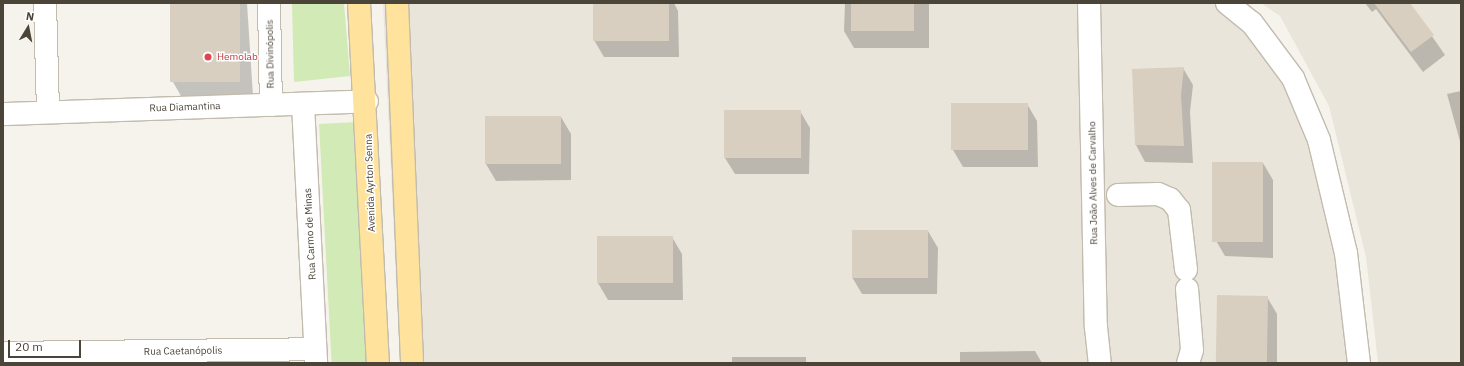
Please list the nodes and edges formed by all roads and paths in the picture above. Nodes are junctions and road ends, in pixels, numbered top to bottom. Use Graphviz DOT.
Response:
graph roads {
  1 [pos="45,3"];
  2 [pos="269,3"];
  3 [pos="359,3"];
  4 [pos="397,3"];
  5 [pos="1089,3"];
  6 [pos="1227,3"];
  7 [pos="367,102"];
  8 [pos="303,104"];
  9 [pos="271,105"];
  10 [pos="48,111"];
  11 [pos="3,114"];
  12 [pos="1118,195"];
  13 [pos="3,353"];
  14 [pos="316,356"];
  15 [pos="378,363"];
  16 [pos="412,363"];
  17 [pos="1100,363"];
  18 [pos="1188,363"];
  19 [pos="1359,363"];
  1 -- 10 [label="street"];
  2 -- 9 [label="street, Rua Divinópolis"];
  3 -- 7 [label="main road, Avenida Ayrton Senna"];
  4 -- 16 [label="main road"];
  5 -- 17 [label="street, Rua João Alves de Carvalho"];
  6 -- 19 [label="street"];
  7 -- 8 [label="street, Rua Diamantina"];
  7 -- 15 [label="main road, Avenida Ayrton Senna"];
  8 -- 9 [label="street, Rua Diamantina"];
  8 -- 14 [label="street, Rua Carmo de Minas"];
  9 -- 10 [label="street, Rua Diamantina"];
  10 -- 11 [label="street, Rua Diamantina"];
  12 -- 18 [label="street"];
  13 -- 14 [label="street, Rua Caetanópolis"];
}
